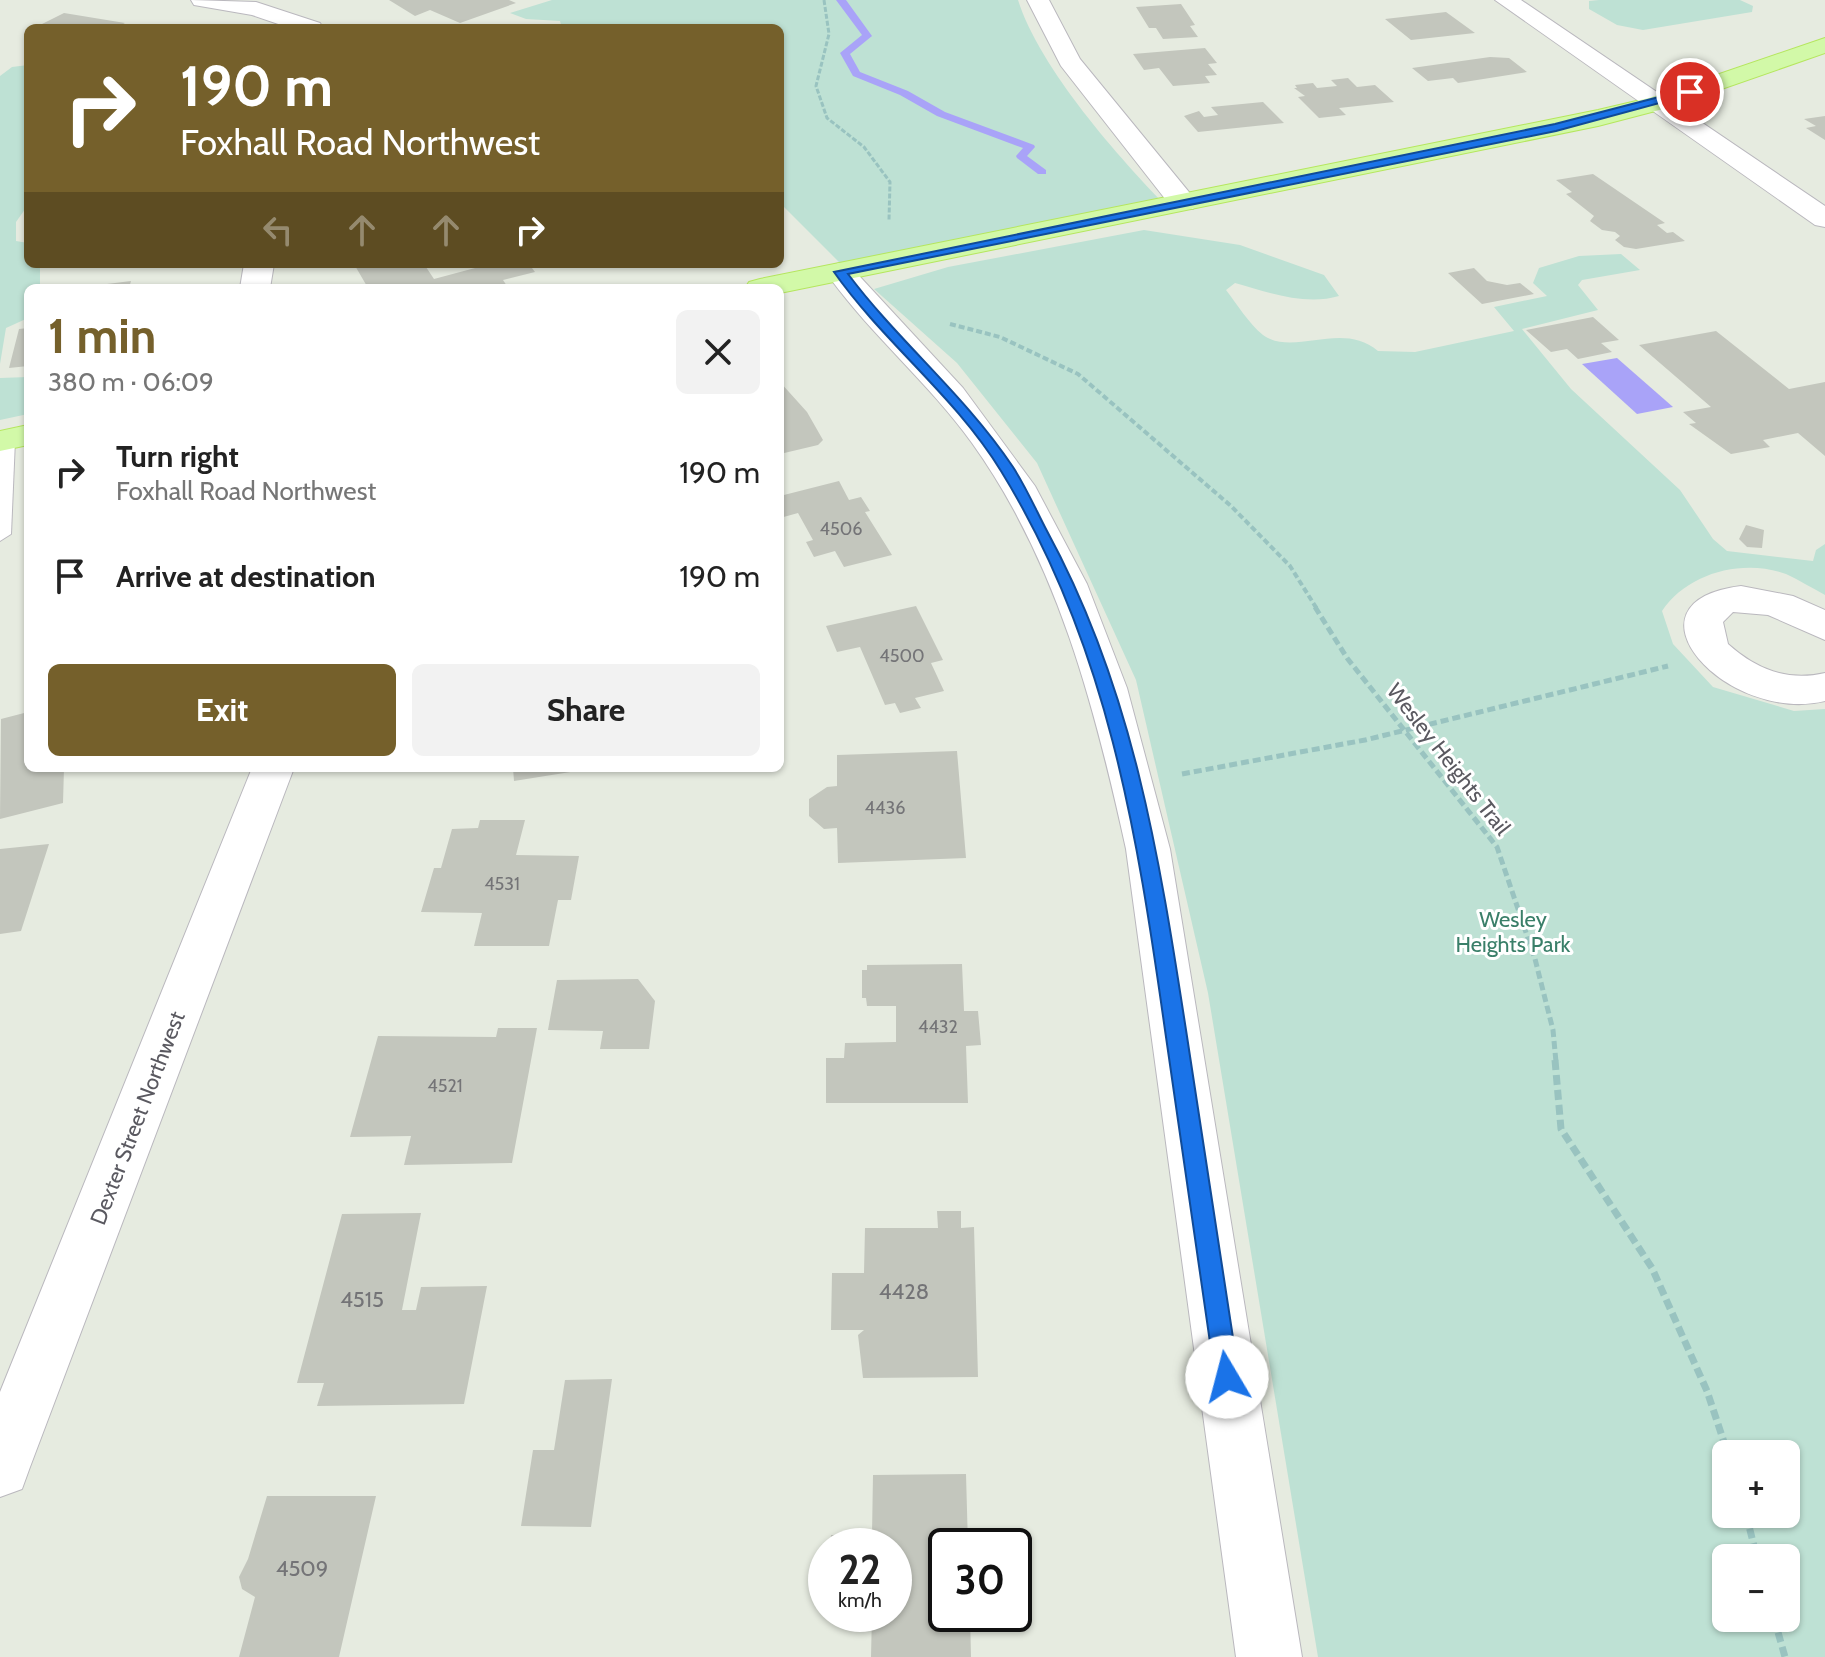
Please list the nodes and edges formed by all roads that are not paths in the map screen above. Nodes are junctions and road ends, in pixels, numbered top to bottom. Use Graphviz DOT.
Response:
graph roads {
  1 [pos="202,0"];
  2 [pos="1038,0"];
  3 [pos="1506,0"];
  4 [pos="300,24"];
  5 [pos="1825,45"];
  6 [pos="1658,103"];
  7 [pos="1183,203"];
  8 [pos="1825,219"];
  9 [pos="840,272"];
  10 [pos="780,284"];
  11 [pos="11,438"];
  12 [pos="0,534"];
  13 [pos="1825,627"];
  14 [pos="1825,687"];
  15 [pos="271,772"];
  16 [pos="0,1467"];
  17 [pos="1269,1657"];
  1 -- 4 [label="street"];
  2 -- 7 [label="street"];
  3 -- 6 [label="street"];
  5 -- 6 [label="main road"];
  6 -- 7 [label="main road"];
  6 -- 8 [label="street"];
  7 -- 9 [label="main road"];
  9 -- 10 [label="main road"];
  9 -- 17 [label="street"];
  11 -- 12 [label="lane"];
  13 -- 14 [label="street"];
  15 -- 16 [label="street, Dexter Street Northwest"];
}
